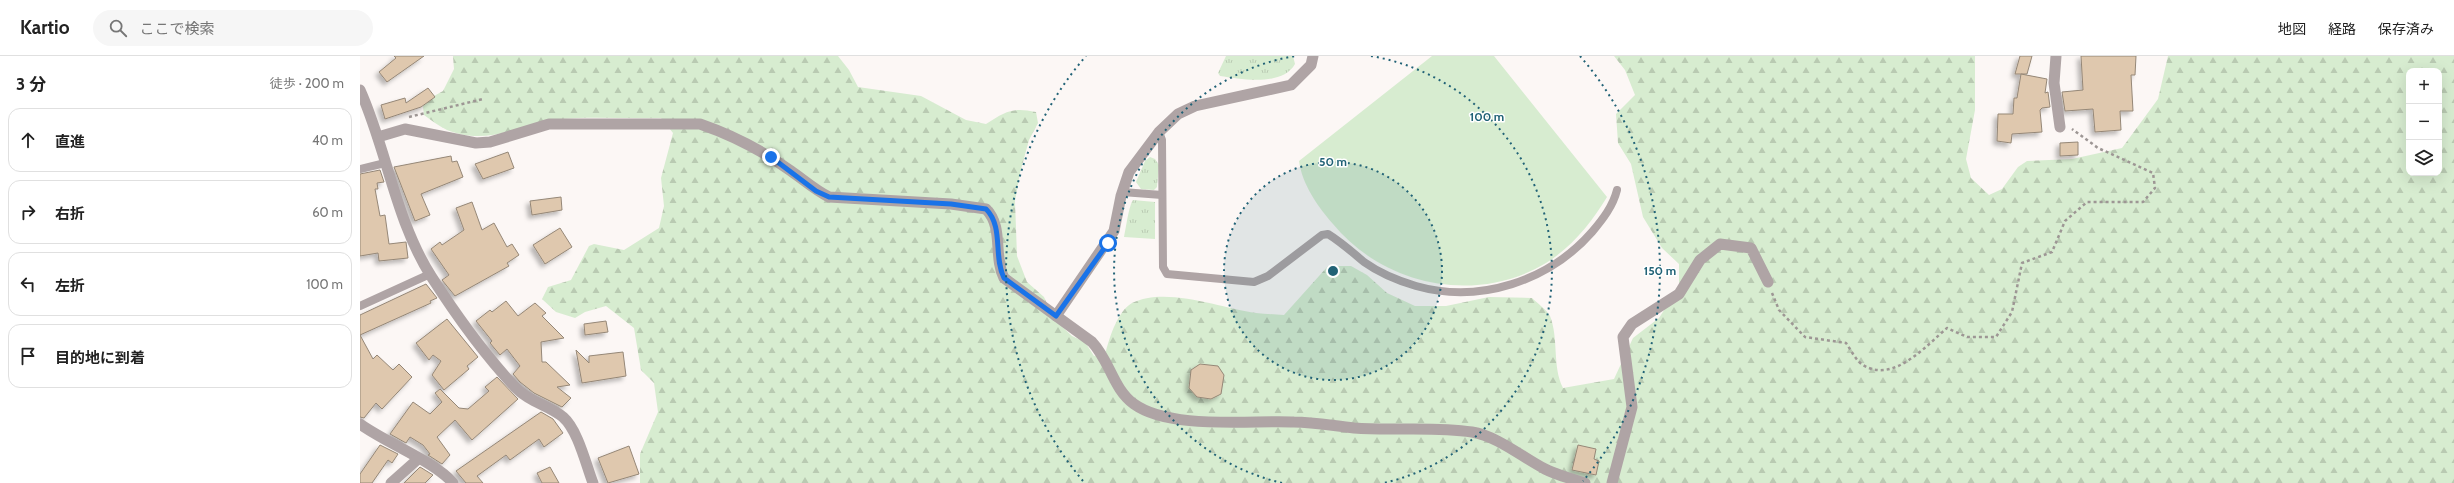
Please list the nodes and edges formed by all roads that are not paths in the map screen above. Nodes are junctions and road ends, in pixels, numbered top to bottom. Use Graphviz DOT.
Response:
graph roads {
  1 [pos="1314,56"];
  2 [pos="2056,56"];
  3 [pos="360,90"];
  4 [pos="2060,127"];
  5 [pos="1159,132"];
  6 [pos="378,137"];
  7 [pos="385,163"];
  8 [pos="360,169"];
  9 [pos="1617,190"];
  10 [pos="1122,192"];
  11 [pos="1162,195"];
  12 [pos="430,274"];
  13 [pos="1768,282"];
  14 [pos="360,306"];
  15 [pos="1056,316"];
  16 [pos="360,424"];
  17 [pos="418,459"];
  18 [pos="391,483"];
  19 [pos="453,483"];
  20 [pos="593,483"];
  21 [pos="1585,483"];
  22 [pos="1612,483"];
  1 -- 5 [label="street"];
  2 -- 4 [label="street"];
  3 -- 6 [label="street"];
  5 -- 10 [label="street"];
  5 -- 11 [label="lane"];
  6 -- 7 [label="street"];
  6 -- 15 [label="street"];
  7 -- 8 [label="lane"];
  7 -- 12 [label="street"];
  9 -- 11 [label="lane"];
  10 -- 11 [label="lane"];
  10 -- 15 [label="street"];
  12 -- 14 [label="lane"];
  12 -- 20 [label="street"];
  13 -- 22 [label="street"];
  15 -- 21 [label="street"];
  16 -- 17 [label="street"];
  17 -- 18 [label="street"];
  17 -- 19 [label="street"];
}
